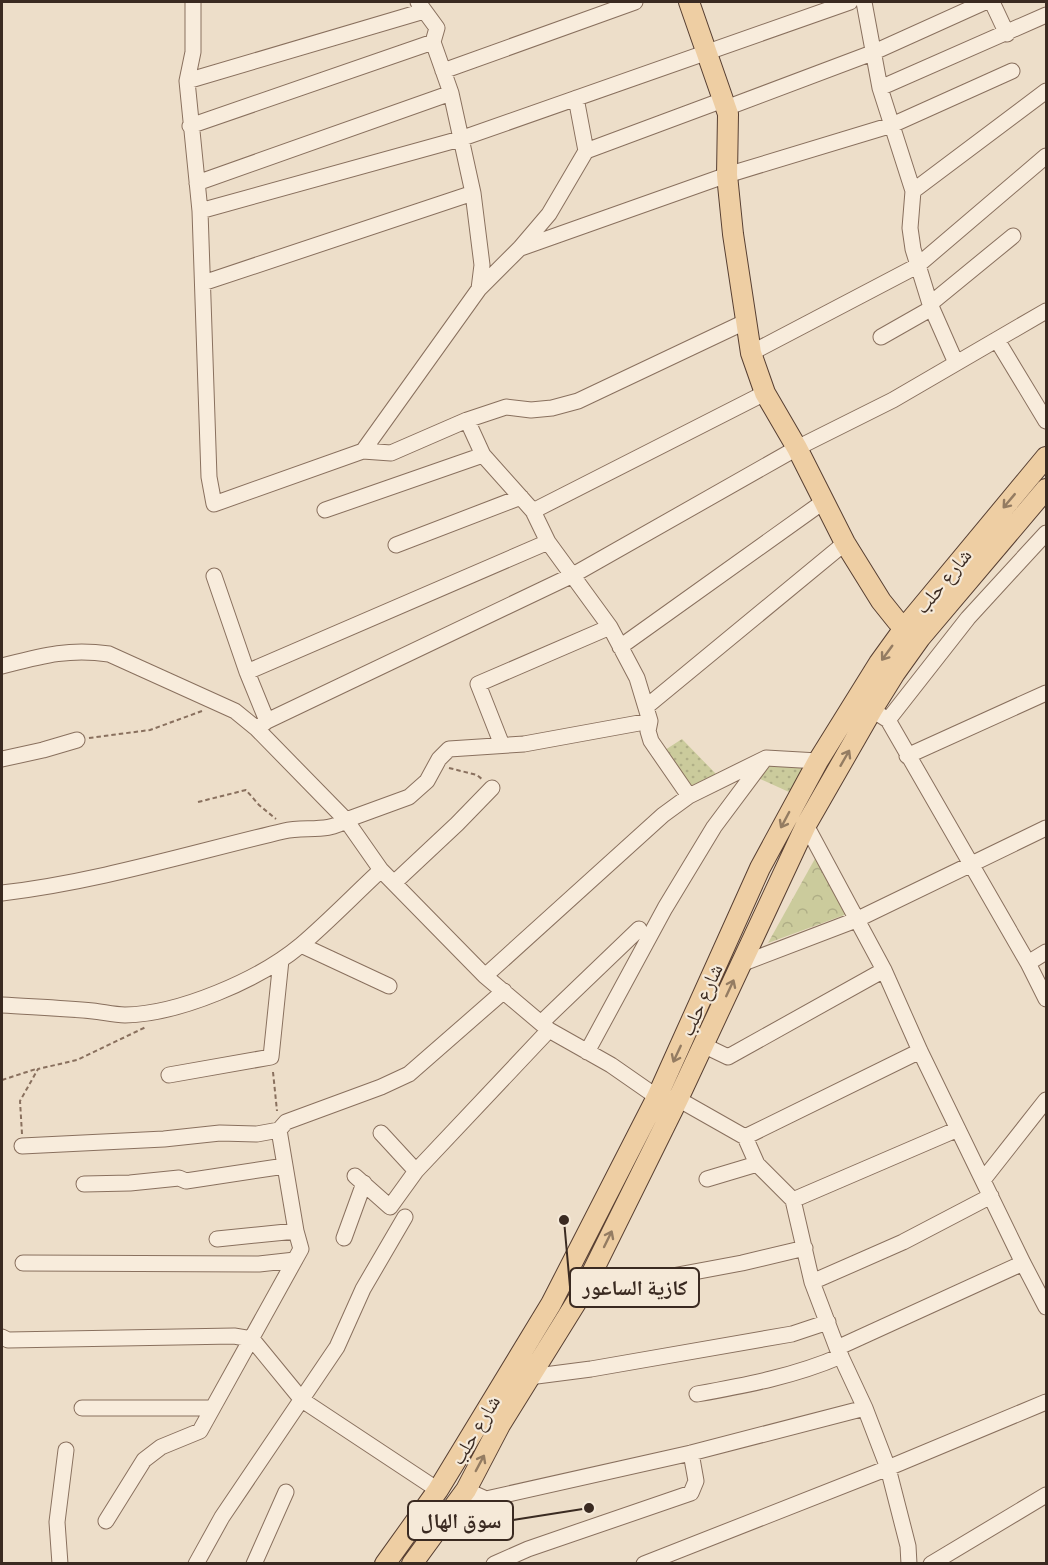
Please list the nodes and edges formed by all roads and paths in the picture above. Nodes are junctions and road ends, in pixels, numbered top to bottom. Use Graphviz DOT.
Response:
graph roads {
  1 [pos="194,2"];
  2 [pos="635,2"];
  3 [pos="690,2"];
  4 [pos="850,2"];
  5 [pos="864,2"];
  6 [pos="985,2"];
  7 [pos="992,2"];
  8 [pos="421,6"];
  9 [pos="1047,15"];
  10 [pos="1007,34"];
  11 [pos="433,42"];
  12 [pos="707,53"];
  13 [pos="872,53"];
  14 [pos="443,71"];
  15 [pos="1012,71"];
  16 [pos="187,81"];
  17 [pos="879,88"];
  18 [pos="1047,91"];
  19 [pos="451,93"];
  20 [pos="576,98"];
  21 [pos="724,104"];
  22 [pos="892,125"];
  23 [pos="190,126"];
  24 [pos="460,139"];
  25 [pos="586,151"];
  26 [pos="1047,156"];
  27 [pos="727,176"];
  28 [pos="197,183"];
  29 [pos="913,191"];
  30 [pos="473,192"];
  31 [pos="200,211"];
  32 [pos="1013,236"];
  33 [pos="520,248"];
  34 [pos="917,266"];
  35 [pos="203,283"];
  36 [pos="479,289"];
  37 [pos="931,306"];
  38 [pos="1046,311"];
  39 [pos="747,321"];
  40 [pos="881,337"];
  41 [pos="997,340"];
  42 [pos="751,353"];
  43 [pos="956,363"];
  44 [pos="765,393"];
  45 [pos="467,420"];
  46 [pos="1047,421"];
  47 [pos="797,448"];
  48 [pos="363,451"];
  49 [pos="483,455"];
  50 [pos="1047,457"];
  51 [pos="1047,489"];
  52 [pos="521,497"];
  53 [pos="823,502"];
  54 [pos="325,510"];
  55 [pos="532,511"];
  56 [pos="1047,533"];
  57 [pos="548,542"];
  58 [pos="845,543"];
  59 [pos="396,545"];
  60 [pos="573,575"];
  61 [pos="214,576"];
  62 [pos="610,627"];
  63 [pos="913,633"];
  64 [pos="620,647"];
  65 [pos="2,666"];
  66 [pos="248,672"];
  67 [pos="1047,693"];
  68 [pos="221,704"];
  69 [pos="872,710"];
  70 [pos="648,714"];
  71 [pos="262,725"];
  72 [pos="77,740"];
  73 [pos="502,745"];
  74 [pos="907,756"];
  75 [pos="766,758"];
  76 [pos="2,759"];
  77 [pos="439,759"];
  78 [pos="818,762"];
  79 [pos="492,788"];
  80 [pos="689,796"];
  81 [pos="198,802"];
  82 [pos="346,820"];
  83 [pos="806,825"];
  84 [pos="295,828"];
  85 [pos="1047,828"];
  86 [pos="971,866"];
  87 [pos="381,870"];
  88 [pos="394,883"];
  89 [pos="2,893"];
  90 [pos="856,920"];
  91 [pos="639,929"];
  92 [pos="301,945"];
  93 [pos="1047,952"];
  94 [pos="281,960"];
  95 [pos="1028,963"];
  96 [pos="741,964"];
  97 [pos="884,970"];
  98 [pos="485,976"];
  99 [pos="389,986"];
  100 [pos="504,991"];
  101 [pos="1047,999"];
  102 [pos="2,1005"];
  103 [pos="148,1014"];
  104 [pos="545,1026"];
  105 [pos="703,1045"];
  106 [pos="920,1051"];
  107 [pos="587,1052"];
  108 [pos="271,1057"];
  109 [pos="38,1069"];
  110 [pos="169,1076"];
  111 [pos="2,1080"];
  112 [pos="657,1097"];
  113 [pos="678,1099"];
  114 [pos="1047,1100"];
  115 [pos="958,1129"];
  116 [pos="279,1130"];
  117 [pos="381,1133"];
  118 [pos="745,1137"];
  119 [pos="22,1146"];
  120 [pos="758,1164"];
  121 [pos="285,1166"];
  122 [pos="416,1171"];
  123 [pos="707,1179"];
  124 [pos="983,1180"];
  125 [pos="84,1184"];
  126 [pos="991,1196"];
  127 [pos="793,1200"];
  128 [pos="405,1217"];
  129 [pos="296,1231"];
  130 [pos="344,1238"];
  131 [pos="217,1239"];
  132 [pos="805,1248"];
  133 [pos="295,1260"];
  134 [pos="23,1263"];
  135 [pos="1023,1263"];
  136 [pos="813,1282"];
  137 [pos="582,1293"];
  138 [pos="1047,1307"];
  139 [pos="828,1322"];
  140 [pos="2,1337"];
  141 [pos="252,1339"];
  142 [pos="839,1352"];
  143 [pos="529,1377"];
  144 [pos="697,1394"];
  145 [pos="302,1400"];
  146 [pos="1047,1402"];
  147 [pos="82,1408"];
  148 [pos="212,1408"];
  149 [pos="865,1408"];
  150 [pos="66,1450"];
  151 [pos="692,1453"];
  152 [pos="888,1468"];
  153 [pos="438,1490"];
  154 [pos="466,1490"];
  155 [pos="286,1492"];
  156 [pos="1047,1495"];
  157 [pos="106,1521"];
  158 [pos="677,1557"];
  159 [pos="60,1563"];
  160 [pos="196,1563"];
  161 [pos="254,1563"];
  162 [pos="385,1563"];
  163 [pos="412,1563"];
  164 [pos="494,1563"];
  165 [pos="644,1563"];
  166 [pos="909,1563"];
  167 [pos="931,1563"];
  1 -- 16 [label="street"];
  2 -- 14 [label="street"];
  3 -- 12 [label="main road"];
  4 -- 12 [label="street"];
  5 -- 13 [label="street"];
  6 -- 13 [label="street"];
  7 -- 10 [label="street"];
  8 -- 11 [label="street"];
  8 -- 16 [label="street"];
  9 -- 10 [label="street"];
  10 -- 17 [label="street"];
  11 -- 14 [label="street"];
  11 -- 23 [label="street"];
  12 -- 20 [label="street"];
  12 -- 21 [label="main road"];
  13 -- 17 [label="street"];
  13 -- 21 [label="street"];
  14 -- 19 [label="street"];
  15 -- 22 [label="street"];
  16 -- 23 [label="street"];
  17 -- 22 [label="street"];
  18 -- 29 [label="street"];
  19 -- 24 [label="street"];
  19 -- 28 [label="street"];
  20 -- 24 [label="street"];
  20 -- 25 [label="street"];
  21 -- 25 [label="street"];
  21 -- 27 [label="main road"];
  22 -- 27 [label="street"];
  22 -- 29 [label="street"];
  23 -- 28 [label="street"];
  24 -- 30 [label="street"];
  24 -- 31 [label="street"];
  25 -- 33 [label="street"];
  26 -- 34 [label="street"];
  27 -- 33 [label="street"];
  27 -- 39 [label="main road"];
  28 -- 31 [label="street"];
  29 -- 34 [label="street"];
  30 -- 35 [label="street"];
  30 -- 36 [label="street"];
  31 -- 35 [label="street"];
  32 -- 37 [label="street"];
  33 -- 36 [label="street"];
  34 -- 37 [label="street"];
  34 -- 42 [label="street"];
  35 -- 48 [label="street"];
  36 -- 48 [label="street"];
  37 -- 40 [label="street"];
  37 -- 43 [label="street"];
  38 -- 41 [label="street"];
  39 -- 42 [label="main road"];
  39 -- 45 [label="street"];
  41 -- 43 [label="street"];
  41 -- 46 [label="street"];
  42 -- 44 [label="main road"];
  43 -- 47 [label="street"];
  44 -- 47 [label="main road"];
  44 -- 55 [label="street"];
  45 -- 48 [label="street"];
  45 -- 49 [label="street"];
  47 -- 53 [label="main road"];
  47 -- 60 [label="street"];
  49 -- 52 [label="street"];
  49 -- 54 [label="street"];
  50 -- 63 [label="main road, شارع حلب, one-way"];
  51 -- 63 [label="main road, شارع حلب"];
  52 -- 55 [label="street"];
  52 -- 59 [label="street"];
  53 -- 58 [label="main road"];
  53 -- 64 [label="street"];
  55 -- 57 [label="street"];
  56 -- 69 [label="street"];
  57 -- 60 [label="street"];
  57 -- 66 [label="street"];
  58 -- 63 [label="main road"];
  58 -- 70 [label="street"];
  60 -- 62 [label="street"];
  60 -- 71 [label="street"];
  61 -- 66 [label="street"];
  62 -- 64 [label="street"];
  62 -- 73 [label="street"];
  63 -- 69 [label="main road, شارع حلب"];
  64 -- 70 [label="street"];
  65 -- 68 [label="street"];
  66 -- 71 [label="street"];
  67 -- 74 [label="street"];
  68 -- 71 [label="street"];
  68 -- 72 [label="path"];
  69 -- 74 [label="street"];
  69 -- 78 [label="main road, شارع حلب"];
  83 -- 69 [label="main road, شارع حلب, one-way"];
  70 -- 73 [label="street"];
  70 -- 80 [label="street"];
  71 -- 82 [label="street"];
  72 -- 76 [label="street"];
  73 -- 77 [label="street"];
  74 -- 86 [label="street"];
  75 -- 78 [label="street"];
  75 -- 80 [label="street"];
  75 -- 107 [label="street"];
  77 -- 79 [label="path"];
  77 -- 82 [label="street"];
  78 -- 112 [label="main road, شارع حلب, one-way"];
  79 -- 88 [label="street"];
  80 -- 98 [label="street"];
  81 -- 84 [label="path"];
  82 -- 84 [label="street"];
  82 -- 87 [label="street"];
  83 -- 90 [label="street"];
  83 -- 96 [label="main road, شارع حلب"];
  84 -- 89 [label="street"];
  85 -- 86 [label="street"];
  86 -- 90 [label="street"];
  86 -- 95 [label="street"];
  87 -- 88 [label="street"];
  87 -- 92 [label="street"];
  88 -- 98 [label="street"];
  90 -- 96 [label="street"];
  90 -- 97 [label="street"];
  91 -- 104 [label="street"];
  92 -- 94 [label="street"];
  92 -- 99 [label="street"];
  93 -- 95 [label="street"];
  94 -- 103 [label="street"];
  94 -- 108 [label="street"];
  95 -- 101 [label="street"];
  105 -- 96 [label="main road, شارع حلب, one-way"];
  97 -- 105 [label="street"];
  97 -- 106 [label="street"];
  98 -- 100 [label="street"];
  100 -- 104 [label="street"];
  100 -- 116 [label="street"];
  102 -- 103 [label="street"];
  103 -- 109 [label="path"];
  104 -- 107 [label="street"];
  104 -- 122 [label="street"];
  105 -- 113 [label="main road, شارع حلب"];
  106 -- 115 [label="street"];
  106 -- 118 [label="street"];
  107 -- 112 [label="street"];
  108 -- 110 [label="street"];
  108 -- 116 [label="path"];
  109 -- 111 [label="path"];
  109 -- 119 [label="path"];
  112 -- 113 [label="street"];
  112 -- 153 [label="main road, شارع حلب"];
  113 -- 118 [label="street"];
  137 -- 113 [label="main road, شارع حلب, one-way"];
  114 -- 124 [label="street"];
  115 -- 124 [label="street"];
  115 -- 127 [label="street"];
  116 -- 119 [label="street"];
  116 -- 121 [label="street"];
  117 -- 122 [label="street"];
  118 -- 120 [label="street"];
  120 -- 123 [label="street"];
  120 -- 127 [label="street"];
  121 -- 125 [label="street"];
  121 -- 129 [label="street"];
  122 -- 130 [label="street"];
  124 -- 126 [label="street"];
  126 -- 135 [label="street"];
  126 -- 136 [label="street"];
  127 -- 132 [label="street"];
  128 -- 145 [label="street"];
  129 -- 131 [label="street"];
  129 -- 133 [label="street"];
  132 -- 136 [label="street"];
  132 -- 137 [label="street"];
  133 -- 134 [label="street"];
  133 -- 141 [label="street"];
  135 -- 138 [label="street"];
  135 -- 142 [label="street"];
  136 -- 139 [label="street"];
  137 -- 143 [label="main road, شارع حلب"];
  139 -- 142 [label="street"];
  139 -- 143 [label="street"];
  140 -- 141 [label="street"];
  141 -- 145 [label="street"];
  141 -- 148 [label="street"];
  142 -- 144 [label="street"];
  142 -- 149 [label="street"];
  154 -- 143 [label="main road, شارع حلب, one-way"];
  145 -- 153 [label="street"];
  145 -- 160 [label="street"];
  146 -- 152 [label="street"];
  147 -- 148 [label="street"];
  148 -- 157 [label="street"];
  149 -- 151 [label="street"];
  149 -- 152 [label="street"];
  150 -- 159 [label="street"];
  151 -- 154 [label="street"];
  151 -- 164 [label="street"];
  152 -- 158 [label="street"];
  152 -- 166 [label="street"];
  153 -- 162 [label="main road, شارع حلب"];
  154 -- 163 [label="main road, شارع حلب"];
  155 -- 161 [label="street"];
  156 -- 167 [label="street"];
  158 -- 165 [label="street"];
}
